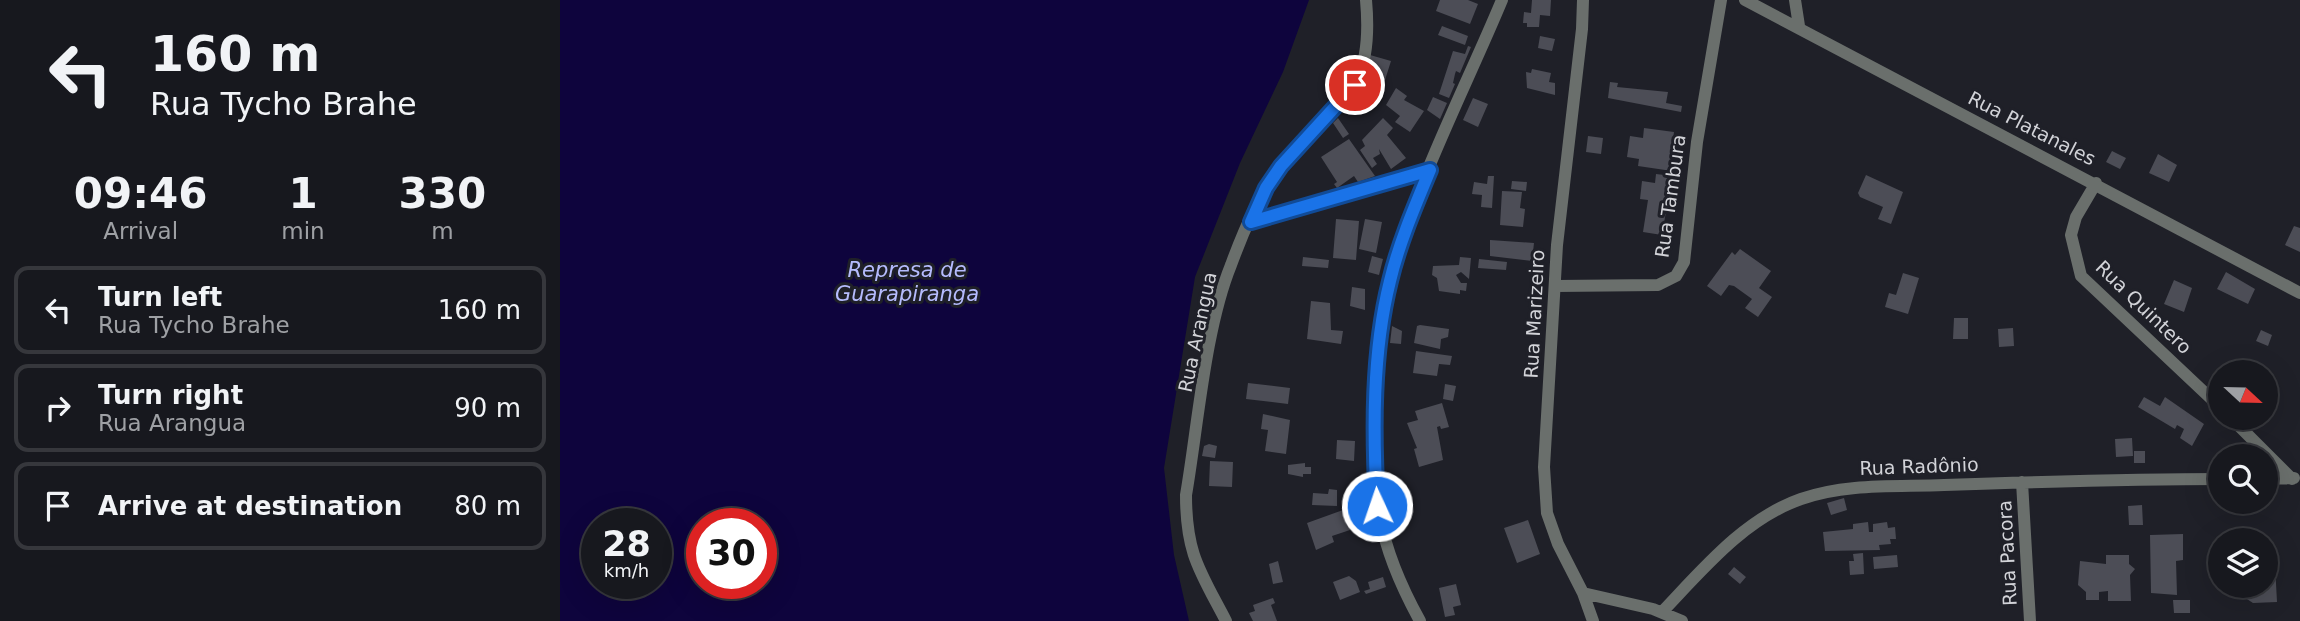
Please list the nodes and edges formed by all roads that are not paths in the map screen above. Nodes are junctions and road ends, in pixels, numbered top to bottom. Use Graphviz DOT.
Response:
graph roads {
  1 [pos="1366,0"];
  2 [pos="1502,0"];
  3 [pos="1583,0"];
  4 [pos="1721,0"];
  5 [pos="1745,0"];
  6 [pos="1795,0"];
  7 [pos="1799,26"];
  8 [pos="1430,170"];
  9 [pos="2096,183"];
  10 [pos="1251,222"];
  11 [pos="1556,286"];
  12 [pos="2300,293"];
  13 [pos="2208,396"];
  14 [pos="2244,430"];
  15 [pos="2296,478"];
  16 [pos="2208,479"];
  17 [pos="2278,479"];
  18 [pos="2022,482"];
  19 [pos="1583,593"];
  20 [pos="1662,612"];
  21 [pos="1226,621"];
  22 [pos="1420,621"];
  23 [pos="1592,621"];
  24 [pos="1682,621"];
  25 [pos="2030,621"];
  1 -- 10 [label="street, Rua Arangua"];
  2 -- 8 [label="street"];
  3 -- 11 [label="street, Rua Marizeiro"];
  4 -- 11 [label="street, Rua Tambura"];
  5 -- 7 [label="street, Rua Platanales"];
  6 -- 7 [label="street"];
  7 -- 9 [label="street, Rua Platanales"];
  8 -- 10 [label="street"];
  8 -- 22 [label="street"];
  9 -- 12 [label="street, Rua Platanales"];
  9 -- 13 [label="street, Rua Quintero"];
  10 -- 21 [label="street, Rua Arangua"];
  11 -- 19 [label="street, Rua Marizeiro"];
  14 -- 15 [label="street"];
  15 -- 17 [label="street"];
  16 -- 18 [label="street, Rua Radônio"];
  18 -- 20 [label="street, Rua Radônio"];
  18 -- 25 [label="street, Rua Pacora"];
  19 -- 20 [label="street"];
  19 -- 23 [label="street, Rua Marizeiro"];
  20 -- 24 [label="street"];
}
